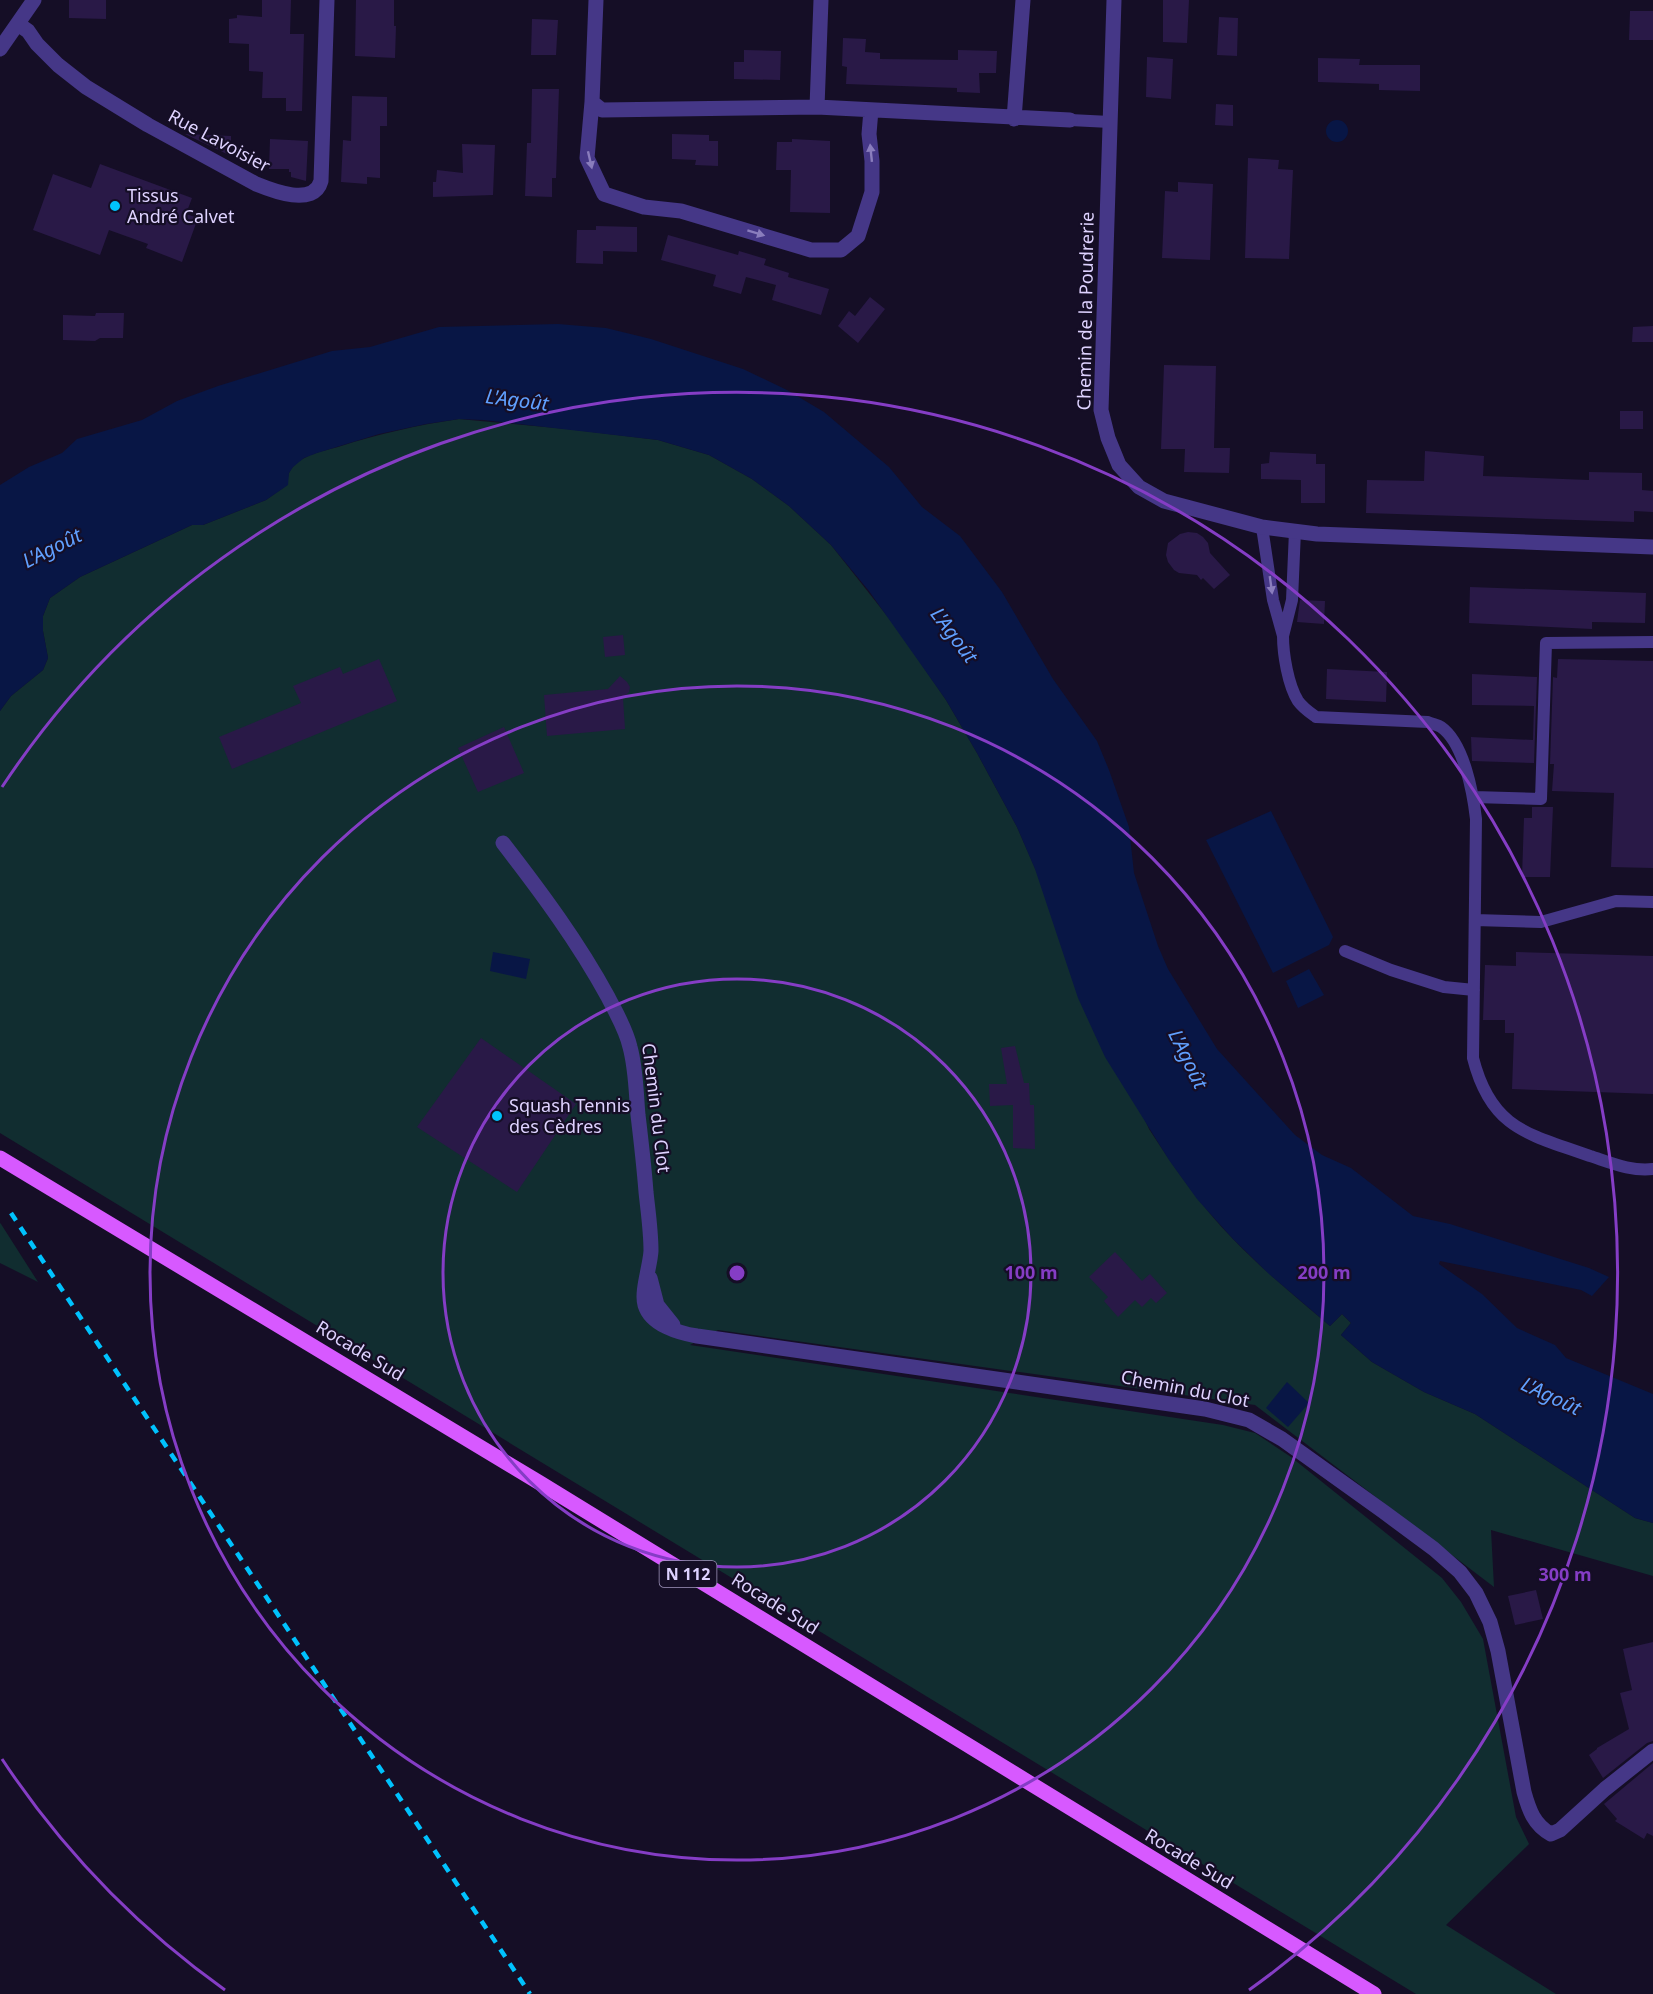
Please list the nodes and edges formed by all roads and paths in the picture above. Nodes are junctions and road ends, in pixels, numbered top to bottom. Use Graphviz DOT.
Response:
graph roads {
  1 [pos="34,0"];
  2 [pos="327,0"];
  3 [pos="596,0"];
  4 [pos="821,0"];
  5 [pos="1023,0"];
  6 [pos="1114,0"];
  7 [pos="9,29"];
  8 [pos="0,49"];
  9 [pos="592,102"];
  10 [pos="817,107"];
  11 [pos="871,110"];
  12 [pos="1014,119"];
  13 [pos="1070,120"];
  14 [pos="1110,122"];
  15 [pos="1262,527"];
  16 [pos="1295,531"];
  17 [pos="1653,547"];
  18 [pos="1283,636"];
  19 [pos="1653,642"];
  20 [pos="1474,796"];
  21 [pos="503,843"];
  22 [pos="1653,902"];
  23 [pos="1475,920"];
  24 [pos="1345,951"];
  25 [pos="1474,990"];
  26 [pos="0,1158"];
  27 [pos="1653,1170"];
  28 [pos="1653,1751"];
  29 [pos="1374,1994"];
  1 -- 7 [label="street"];
  2 -- 7 [label="street, Rue Lavoisier"];
  3 -- 9 [label="street"];
  4 -- 10 [label="street"];
  5 -- 12 [label="street"];
  6 -- 14 [label="street, Chemin de la Poudrerie"];
  7 -- 8 [label="street"];
  9 -- 10 [label="street"];
  9 -- 11 [label="street, one-way"];
  10 -- 11 [label="street"];
  11 -- 12 [label="street"];
  12 -- 13 [label="street"];
  13 -- 14 [label="lane"];
  14 -- 15 [label="street, Chemin de la Poudrerie"];
  15 -- 16 [label="street, Chemin de la Poudrerie"];
  15 -- 18 [label="lane, one-way"];
  16 -- 17 [label="street, Chemin de la Poudrerie"];
  16 -- 18 [label="lane"];
  18 -- 20 [label="lane"];
  19 -- 20 [label="lane"];
  20 -- 23 [label="lane"];
  21 -- 28 [label="street, Chemin du Clot"];
  22 -- 23 [label="lane"];
  23 -- 25 [label="lane"];
  24 -- 25 [label="lane"];
  25 -- 27 [label="lane"];
  26 -- 29 [label="main road, Rocade Sud / N 112"];
}
